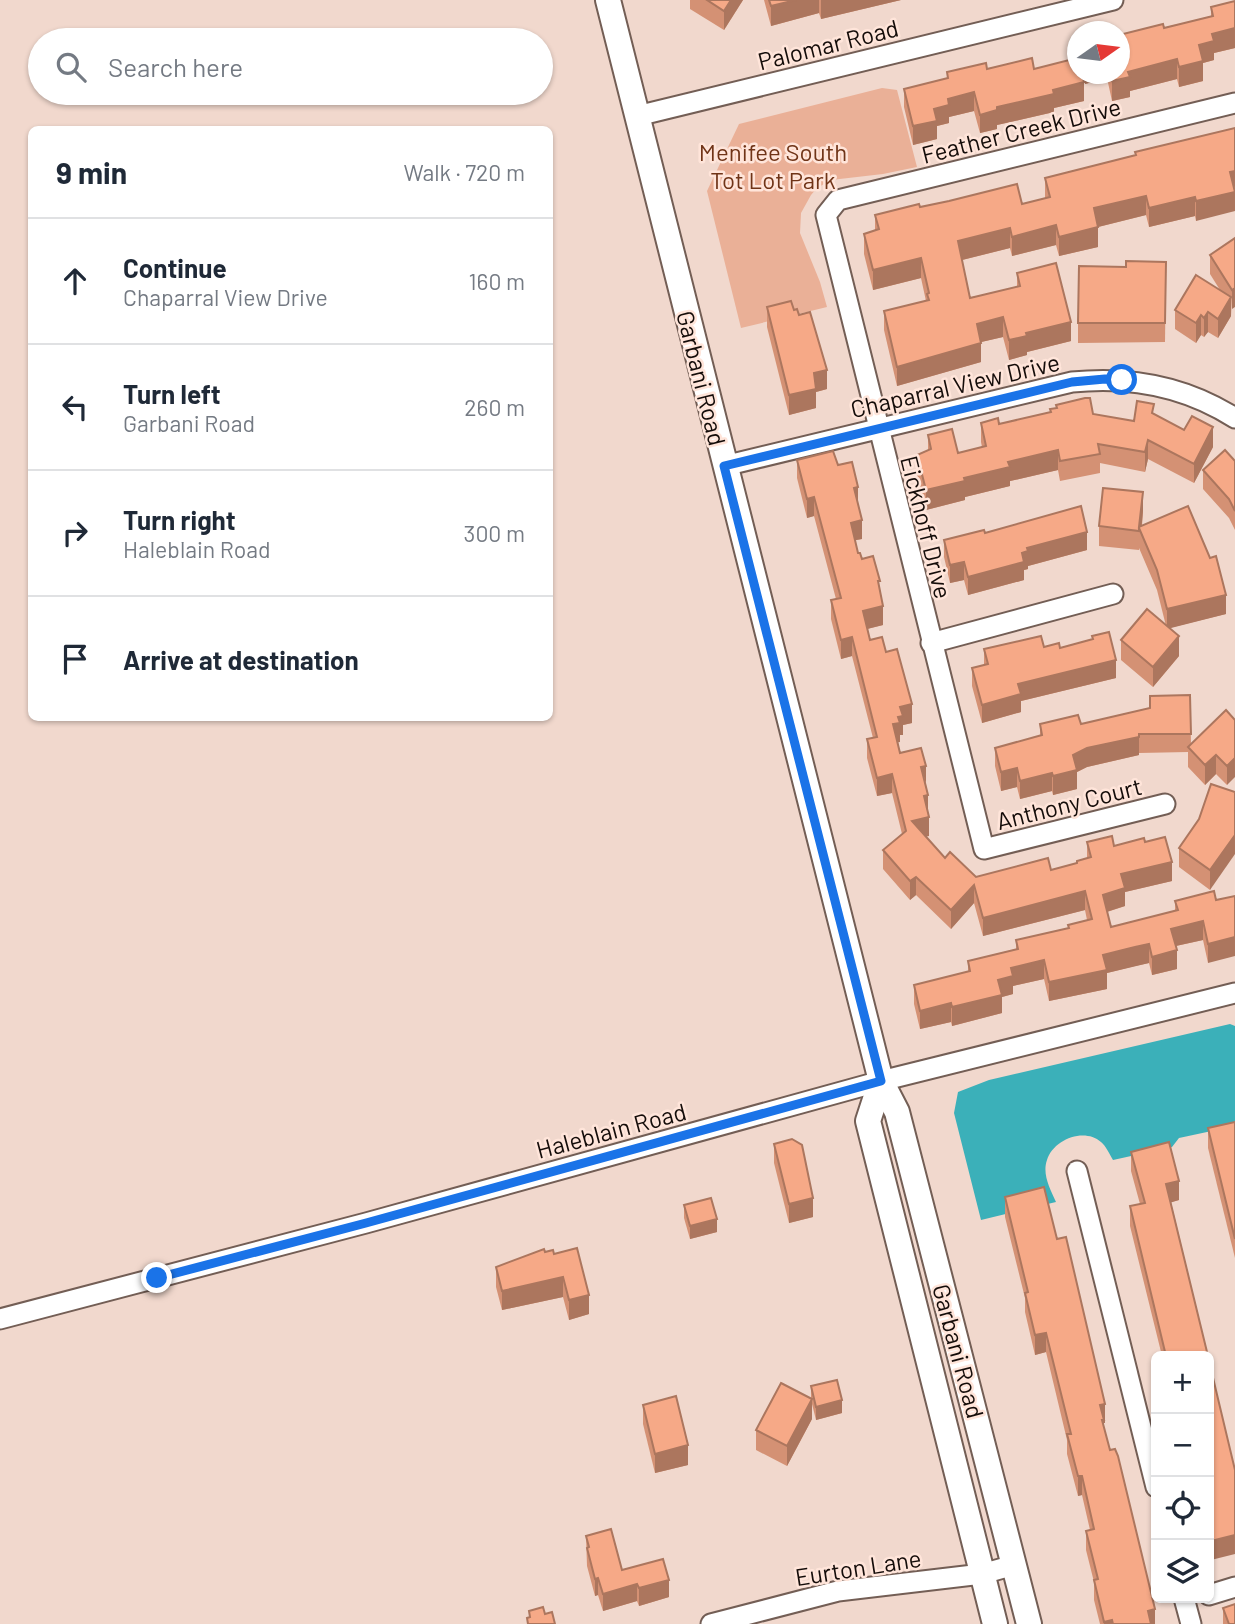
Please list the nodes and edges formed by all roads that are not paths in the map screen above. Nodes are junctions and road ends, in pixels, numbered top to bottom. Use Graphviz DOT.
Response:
graph roads {
  1 [pos="608,0"];
  2 [pos="1113,0"];
  3 [pos="1235,103"];
  4 [pos="636,116"];
  5 [pos="826,215"];
  6 [pos="1234,414"];
  7 [pos="878,428"];
  8 [pos="724,466"];
  9 [pos="1113,594"];
  10 [pos="931,643"];
  11 [pos="1165,804"];
  12 [pos="984,849"];
  13 [pos="1235,993"];
  14 [pos="881,1081"];
  15 [pos="1077,1171"];
  16 [pos="0,1319"];
  17 [pos="1154,1477"];
  18 [pos="1014,1565"];
  19 [pos="982,1574"];
  20 [pos="1235,1587"];
  21 [pos="1214,1593"];
  22 [pos="1189,1603"];
  23 [pos="711,1624"];
  24 [pos="995,1624"];
  25 [pos="1029,1624"];
  26 [pos="1191,1624"];
  1 -- 4 [label="main road, Garbani Road"];
  2 -- 4 [label="street, Palomar Road"];
  3 -- 5 [label="street, Feather Creek Drive"];
  4 -- 8 [label="main road, Garbani Road"];
  5 -- 7 [label="street, Eickhoff Drive"];
  6 -- 7 [label="street, Chaparral View Drive"];
  7 -- 8 [label="street, Chaparral View Drive"];
  7 -- 10 [label="street, Eickhoff Drive"];
  8 -- 14 [label="main road, Garbani Road"];
  9 -- 10 [label="street"];
  10 -- 12 [label="street, Eickhoff Drive"];
  11 -- 12 [label="street, Anthony Court"];
  13 -- 14 [label="street, Haleblain Road"];
  14 -- 16 [label="street, Haleblain Road"];
  14 -- 18 [label="main road, Garbani Road"];
  14 -- 19 [label="main road, Garbani Road"];
  15 -- 17 [label="street"];
  18 -- 19 [label="street, Eurton Lane"];
  18 -- 25 [label="main road, Garbani Road"];
  19 -- 23 [label="street, Eurton Lane"];
  19 -- 24 [label="main road, Garbani Road"];
  20 -- 21 [label="street"];
  22 -- 26 [label="street"];
}
